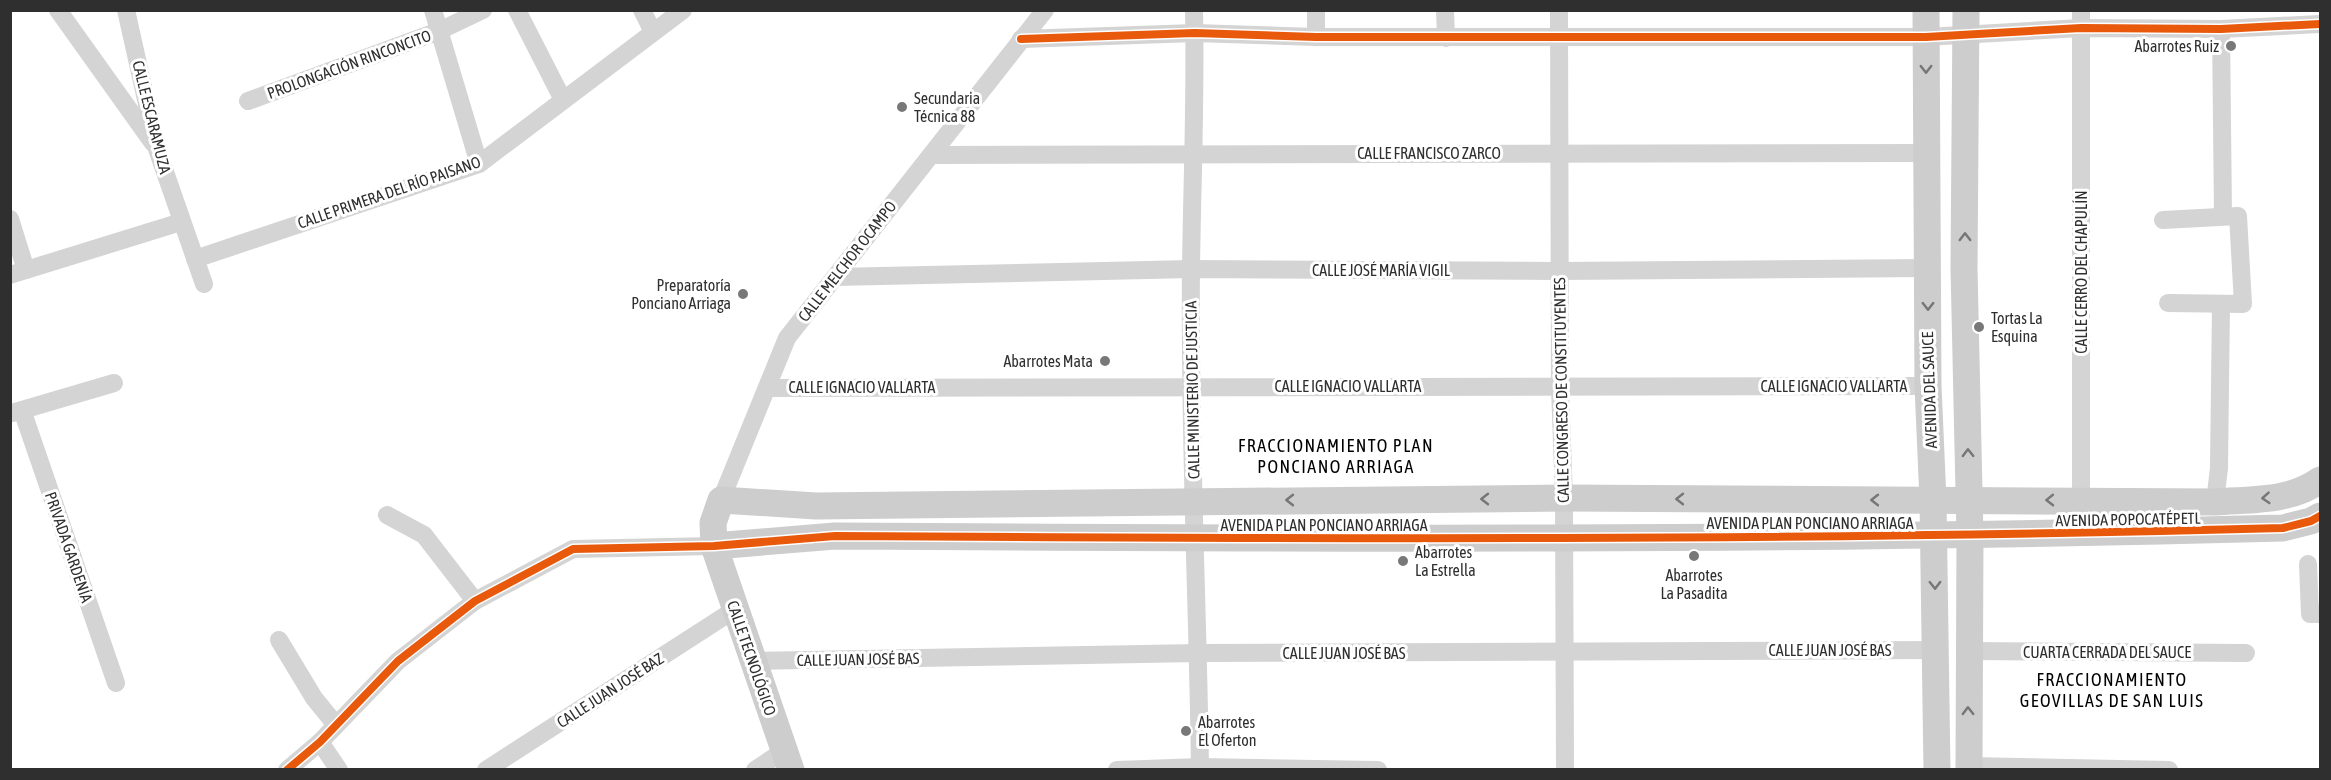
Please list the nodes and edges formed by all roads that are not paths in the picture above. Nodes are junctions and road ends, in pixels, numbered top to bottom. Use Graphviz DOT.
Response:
graph roads {
  1 [pos="58,10"];
  2 [pos="126,10"];
  3 [pos="433,10"];
  4 [pos="483,10"];
  5 [pos="517,10"];
  6 [pos="642,10"];
  7 [pos="683,10"];
  8 [pos="1045,10"];
  9 [pos="1194,10"];
  10 [pos="1316,10"];
  11 [pos="1445,10"];
  12 [pos="1559,10"];
  13 [pos="1926,10"];
  14 [pos="2081,19"];
  15 [pos="2318,20"];
  16 [pos="1966,23"];
  17 [pos="2209,23"];
  18 [pos="439,31"];
  19 [pos="653,32"];
  20 [pos="1195,33"];
  21 [pos="1926,37"];
  22 [pos="1316,38"];
  23 [pos="1446,38"];
  24 [pos="1558,38"];
  25 [pos="1021,39"];
  26 [pos="563,100"];
  27 [pos="248,101"];
  28 [pos="157,149"];
  29 [pos="1195,153"];
  30 [pos="1559,153"];
  31 [pos="1927,153"];
  32 [pos="932,155"];
  33 [pos="479,164"];
  34 [pos="2230,216"];
  35 [pos="10,219"];
  36 [pos="2163,220"];
  37 [pos="182,222"];
  38 [pos="195,259"];
  39 [pos="1927,268"];
  40 [pos="1191,269"];
  41 [pos="18,272"];
  42 [pos="1559,272"];
  43 [pos="834,277"];
  44 [pos="204,284"];
  45 [pos="2168,303"];
  46 [pos="2221,305"];
  47 [pos="114,383"];
  48 [pos="1192,385"];
  49 [pos="1928,386"];
  50 [pos="767,388"];
  51 [pos="1560,388"];
  52 [pos="16,412"];
  53 [pos="2320,480"];
  54 [pos="1564,498"];
  55 [pos="1933,500"];
  56 [pos="2081,500"];
  57 [pos="722,501"];
  58 [pos="1193,501"];
  59 [pos="1969,501"];
  60 [pos="2215,502"];
  61 [pos="816,506"];
  62 [pos="387,515"];
  63 [pos="2320,516"];
  64 [pos="2081,534"];
  65 [pos="835,536"];
  66 [pos="1934,536"];
  67 [pos="1970,536"];
  68 [pos="1193,538"];
  69 [pos="1563,538"];
  70 [pos="714,546"];
  71 [pos="2308,564"];
  72 [pos="474,601"];
  73 [pos="734,610"];
  74 [pos="2315,614"];
  75 [pos="279,640"];
  76 [pos="1936,650"];
  77 [pos="1968,651"];
  78 [pos="1566,652"];
  79 [pos="1198,653"];
  80 [pos="2246,653"];
  81 [pos="752,661"];
  82 [pos="116,683"];
  83 [pos="336,725"];
  84 [pos="320,742"];
  85 [pos="788,760"];
  86 [pos="1200,768"];
  87 [pos="1969,768"];
  88 [pos="286,770"];
  89 [pos="339,770"];
  90 [pos="486,770"];
  91 [pos="755,770"];
  92 [pos="1117,770"];
  93 [pos="1378,770"];
  94 [pos="1565,770"];
  95 [pos="1937,770"];
  96 [pos="2169,770"];
  1 -- 28 [label="street"];
  2 -- 28 [label="street, CALLE ESCARAMUZA"];
  3 -- 18 [label="street"];
  4 -- 18 [label="street, PROLONGACIÓN RINCONCITO"];
  5 -- 26 [label="street"];
  6 -- 19 [label="street"];
  7 -- 19 [label="street, CALLE PRIMERA DEL RÍO PAISANO"];
  8 -- 25 [label="street, CALLE MELCHOR OCAMPO"];
  9 -- 20 [label="street, CALLE MINISTERIO DE JUSTICIA"];
  10 -- 22 [label="street"];
  11 -- 23 [label="street"];
  12 -- 24 [label="street, CALLE CONGRESO DE CONSTITUYENTES"];
  13 -- 21 [label="street, AVENIDA DEL SAUCE"];
  14 -- 16 [label="street"];
  14 -- 17 [label="street"];
  14 -- 56 [label="street, CALLE CERRO DEL CHAPULÍN"];
  15 -- 17 [label="street"];
  16 -- 21 [label="street"];
  59 -- 16 [label="street, one-way"];
  17 -- 34 [label="street"];
  18 -- 27 [label="street, PROLONGACIÓN RINCONCITO"];
  18 -- 33 [label="street"];
  19 -- 26 [label="street, CALLE PRIMERA DEL RÍO PAISANO"];
  20 -- 22 [label="street"];
  20 -- 25 [label="street"];
  20 -- 29 [label="street, CALLE MINISTERIO DE JUSTICIA"];
  21 -- 24 [label="street"];
  21 -- 31 [label="street, AVENIDA DEL SAUCE, one-way"];
  22 -- 23 [label="street"];
  23 -- 24 [label="street"];
  24 -- 30 [label="street, CALLE CONGRESO DE CONSTITUYENTES"];
  25 -- 32 [label="street, CALLE MELCHOR OCAMPO"];
  26 -- 33 [label="street, CALLE PRIMERA DEL RÍO PAISANO"];
  28 -- 37 [label="street, CALLE ESCARAMUZA"];
  29 -- 30 [label="street, CALLE FRANCISCO ZARCO"];
  29 -- 32 [label="street, CALLE FRANCISCO ZARCO"];
  29 -- 40 [label="street, CALLE MINISTERIO DE JUSTICIA"];
  30 -- 31 [label="street, CALLE FRANCISCO ZARCO"];
  30 -- 42 [label="street, CALLE CONGRESO DE CONSTITUYENTES"];
  31 -- 39 [label="street, AVENIDA DEL SAUCE"];
  32 -- 43 [label="street, CALLE MELCHOR OCAMPO"];
  33 -- 38 [label="street, CALLE PRIMERA DEL RÍO PAISANO"];
  34 -- 36 [label="street"];
  34 -- 46 [label="street"];
  35 -- 41 [label="street"];
  37 -- 38 [label="street, CALLE ESCARAMUZA"];
  37 -- 41 [label="street"];
  38 -- 44 [label="street, CALLE ESCARAMUZA"];
  39 -- 42 [label="street, CALLE JOSÉ MARÍA VIGIL"];
  39 -- 49 [label="street, AVENIDA DEL SAUCE, one-way"];
  40 -- 42 [label="street, CALLE JOSÉ MARÍA VIGIL"];
  40 -- 43 [label="street, CALLE JOSÉ MARÍA VIGIL"];
  40 -- 48 [label="street, CALLE MINISTERIO DE JUSTICIA"];
  42 -- 51 [label="street, CALLE CONGRESO DE CONSTITUYENTES"];
  43 -- 50 [label="street, CALLE MELCHOR OCAMPO"];
  45 -- 46 [label="street"];
  46 -- 60 [label="street"];
  47 -- 52 [label="street"];
  48 -- 50 [label="street, CALLE IGNACIO VALLARTA"];
  48 -- 51 [label="street, CALLE IGNACIO VALLARTA"];
  48 -- 58 [label="street, CALLE MINISTERIO DE JUSTICIA"];
  49 -- 51 [label="street, CALLE IGNACIO VALLARTA"];
  49 -- 55 [label="street, AVENIDA DEL SAUCE"];
  50 -- 57 [label="street, CALLE MELCHOR OCAMPO"];
  51 -- 54 [label="street, CALLE CONGRESO DE CONSTITUYENTES"];
  52 -- 82 [label="street, PRIVADA GARDENÍA"];
  53 -- 60 [label="street, AVENIDA POPOCATÉPETL, one-way"];
  55 -- 54 [label="street, AVENIDA PLAN PONCIANO ARRIAGA, one-way"];
  54 -- 58 [label="street, AVENIDA PLAN PONCIANO ARRIAGA, one-way"];
  54 -- 69 [label="street, CALLE CONGRESO DE CONSTITUYENTES"];
  55 -- 59 [label="street, AVENIDA POPOCATÉPETL"];
  55 -- 66 [label="street, AVENIDA DEL SAUCE"];
  56 -- 59 [label="street, AVENIDA POPOCATÉPETL, one-way"];
  56 -- 60 [label="street, AVENIDA POPOCATÉPETL"];
  56 -- 64 [label="street, CALLE CERRO DEL CHAPULÍN"];
  57 -- 61 [label="street, AVENIDA PLAN PONCIANO ARRIAGA"];
  57 -- 70 [label="street, CALLE MELCHOR OCAMPO"];
  58 -- 61 [label="street, AVENIDA PLAN PONCIANO ARRIAGA"];
  58 -- 68 [label="street, CALLE MINISTERIO DE JUSTICIA"];
  59 -- 67 [label="street"];
  61 -- 65 [label="street"];
  62 -- 72 [label="street"];
  63 -- 64 [label="street, AVENIDA POPOCATÉPETL"];
  64 -- 67 [label="street, AVENIDA POPOCATÉPETL"];
  65 -- 68 [label="street, AVENIDA PLAN PONCIANO ARRIAGA"];
  65 -- 70 [label="street, AVENIDA PLAN PONCIANO ARRIAGA"];
  66 -- 67 [label="street, AVENIDA POPOCATÉPETL"];
  66 -- 69 [label="street, AVENIDA PLAN PONCIANO ARRIAGA"];
  66 -- 76 [label="street, AVENIDA DEL SAUCE, one-way"];
  67 -- 77 [label="street"];
  68 -- 69 [label="street, AVENIDA PLAN PONCIANO ARRIAGA"];
  68 -- 79 [label="street, CALLE MINISTERIO DE JUSTICIA"];
  69 -- 78 [label="street, CALLE CONGRESO DE CONSTITUYENTES"];
  70 -- 72 [label="street"];
  70 -- 73 [label="street, CALLE TECNOLÓGICO"];
  71 -- 74 [label="street"];
  72 -- 83 [label="street"];
  73 -- 81 [label="street, CALLE TECNOLÓGICO"];
  73 -- 90 [label="street, CALLE JUAN JOSÉ BAZ"];
  75 -- 83 [label="street"];
  76 -- 78 [label="street, CALLE JUAN JOSÉ BAS"];
  76 -- 95 [label="street, AVENIDA DEL SAUCE"];
  77 -- 80 [label="street, CUARTA CERRADA DEL SAUCE"];
  87 -- 77 [label="street, one-way"];
  78 -- 79 [label="street, CALLE JUAN JOSÉ BAS"];
  78 -- 94 [label="street, CALLE CONGRESO DE CONSTITUYENTES"];
  79 -- 81 [label="street, CALLE JUAN JOSÉ BAS"];
  79 -- 86 [label="street, CALLE MINISTERIO DE JUSTICIA"];
  81 -- 85 [label="street, CALLE TECNOLÓGICO"];
  83 -- 84 [label="street"];
  84 -- 88 [label="street"];
  84 -- 89 [label="street"];
  85 -- 91 [label="street"];
  86 -- 92 [label="street"];
  86 -- 93 [label="street"];
  87 -- 96 [label="street"];
}
